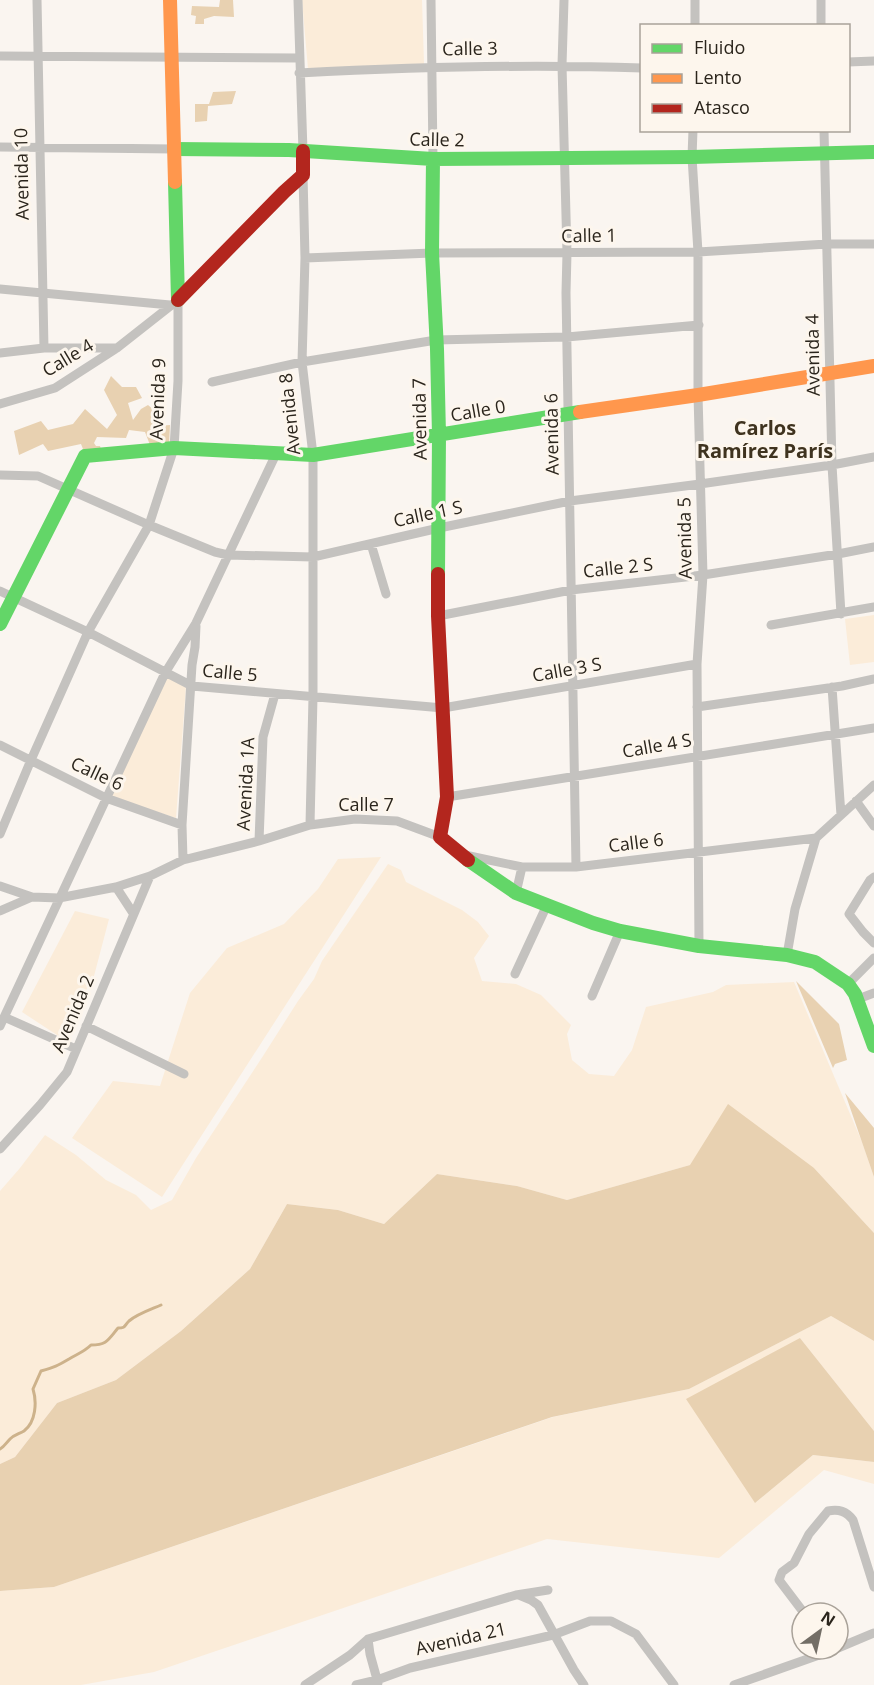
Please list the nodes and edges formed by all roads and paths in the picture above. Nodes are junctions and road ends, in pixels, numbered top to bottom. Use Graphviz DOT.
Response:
graph roads {
  1 [pos="37,0"];
  2 [pos="170,0"];
  3 [pos="298,0"];
  4 [pos="431,0"];
  5 [pos="564,0"];
  6 [pos="695,0"];
  7 [pos="821,0"];
  8 [pos="695,24"];
  9 [pos="821,24"];
  10 [pos="0,56"];
  11 [pos="38,56"];
  12 [pos="171,58"];
  13 [pos="299,58"];
  14 [pos="874,61"];
  15 [pos="850,62"];
  16 [pos="562,65"];
  17 [pos="433,66"];
  18 [pos="640,68"];
  19 [pos="299,73"];
  20 [pos="693,132"];
  21 [pos="824,132"];
  22 [pos="0,147"];
  23 [pos="40,147"];
  24 [pos="174,149"];
  25 [pos="303,151"];
  26 [pos="825,152"];
  27 [pos="874,152"];
  28 [pos="692,157"];
  29 [pos="432,159"];
  30 [pos="564,159"];
  31 [pos="303,175"];
  32 [pos="827,244"];
  33 [pos="874,244"];
  34 [pos="698,252"];
  35 [pos="432,253"];
  36 [pos="567,253"];
  37 [pos="305,258"];
  38 [pos="0,290"];
  39 [pos="43,292"];
  40 [pos="174,302"];
  41 [pos="699,325"];
  42 [pos="567,338"];
  43 [pos="436,340"];
  44 [pos="44,348"];
  45 [pos="117,348"];
  46 [pos="0,353"];
  47 [pos="302,362"];
  48 [pos="874,366"];
  49 [pos="830,373"];
  50 [pos="212,382"];
  51 [pos="698,395"];
  52 [pos="0,404"];
  53 [pos="568,414"];
  54 [pos="439,435"];
  55 [pos="174,448"];
  56 [pos="276,454"];
  57 [pos="313,455"];
  58 [pos="874,457"];
  59 [pos="832,465"];
  60 [pos="1,475"];
  61 [pos="700,484"];
  62 [pos="68,488"];
  63 [pos="570,501"];
  64 [pos="149,525"];
  65 [pos="439,528"];
  66 [pos="371,544"];
  67 [pos="874,546"];
  68 [pos="838,554"];
  69 [pos="228,555"];
  70 [pos="314,557"];
  71 [pos="703,575"];
  72 [pos="571,590"];
  73 [pos="0,591"];
  74 [pos="386,594"];
  75 [pos="13,597"];
  76 [pos="874,607"];
  77 [pos="841,614"];
  78 [pos="438,616"];
  79 [pos="196,623"];
  80 [pos="0,624"];
  81 [pos="771,625"];
  82 [pos="88,632"];
  83 [pos="697,664"];
  84 [pos="165,673"];
  85 [pos="874,679"];
  86 [pos="192,686"];
  87 [pos="573,686"];
  88 [pos="832,687"];
  89 [pos="275,694"];
  90 [pos="313,697"];
  91 [pos="697,706"];
  92 [pos="443,708"];
  93 [pos="874,728"];
  94 [pos="836,734"];
  95 [pos="0,745"];
  96 [pos="698,756"];
  97 [pos="31,760"];
  98 [pos="574,777"];
  99 [pos="874,785"];
  100 [pos="447,797"];
  101 [pos="106,798"];
  102 [pos="856,801"];
  103 [pos="841,815"];
  104 [pos="182,825"];
  105 [pos="310,825"];
  106 [pos="874,826"];
  107 [pos="0,834"];
  108 [pos="441,837"];
  109 [pos="816,838"];
  110 [pos="259,841"];
  111 [pos="699,853"];
  112 [pos="460,854"];
  113 [pos="183,860"];
  114 [pos="522,867"];
  115 [pos="576,867"];
  116 [pos="150,876"];
  117 [pos="874,877"];
  118 [pos="0,886"];
  119 [pos="116,887"];
  120 [pos="516,893"];
  121 [pos="32,897"];
  122 [pos="59,898"];
  123 [pos="547,905"];
  124 [pos="0,911"];
  125 [pos="133,913"];
  126 [pos="620,931"];
  127 [pos="874,943"];
  128 [pos="699,946"];
  129 [pos="787,955"];
  130 [pos="874,957"];
  131 [pos="515,974"];
  132 [pos="848,984"];
  133 [pos="874,993"];
  134 [pos="592,996"];
  135 [pos="858,999"];
  136 [pos="2,1022"];
  137 [pos="86,1026"];
  138 [pos="874,1046"];
  139 [pos="76,1049"];
  140 [pos="184,1074"];
  141 [pos="0,1149"];
  142 [pos="874,1587"];
  143 [pos="548,1590"];
  144 [pos="516,1595"];
  145 [pos="795,1601"];
  146 [pos="874,1633"];
  147 [pos="553,1635"];
  148 [pos="368,1638"];
  149 [pos="850,1643"];
  150 [pos="801,1661"];
  151 [pos="378,1682"];
  152 [pos="305,1685"];
  153 [pos="356,1685"];
  154 [pos="584,1685"];
  155 [pos="674,1685"];
  156 [pos="734,1685"];
  1 -- 11 [label="street, Avenida 10"];
  2 -- 12 [label="street, Avenida 9"];
  3 -- 13 [label="street, Avenida 8"];
  4 -- 17 [label="street, Avenida 7"];
  5 -- 16 [label="street, Avenida 6"];
  6 -- 8 [label="street"];
  7 -- 9 [label="street"];
  10 -- 11 [label="street"];
  11 -- 12 [label="street"];
  11 -- 23 [label="street, Avenida 10"];
  12 -- 13 [label="street"];
  12 -- 24 [label="street, Avenida 9"];
  13 -- 19 [label="street, Avenida 8"];
  14 -- 15 [label="street"];
  16 -- 17 [label="street, Calle 3"];
  16 -- 18 [label="street, Calle 3"];
  16 -- 30 [label="street, Avenida 6"];
  17 -- 19 [label="street, Calle 3"];
  17 -- 29 [label="street, Avenida 7"];
  19 -- 25 [label="street, Avenida 8"];
  20 -- 28 [label="street, Avenida 5"];
  21 -- 26 [label="street, Avenida 4"];
  22 -- 23 [label="street, Calle 2"];
  23 -- 24 [label="street, Calle 2"];
  23 -- 39 [label="street, Avenida 10"];
  24 -- 25 [label="street, Calle 2"];
  24 -- 40 [label="street, Avenida 9"];
  25 -- 29 [label="street, Calle 2"];
  25 -- 31 [label="street, Avenida 8"];
  26 -- 27 [label="street, Calle 2"];
  26 -- 28 [label="street, Calle 2"];
  26 -- 32 [label="street, Avenida 4"];
  28 -- 30 [label="street, Calle 2"];
  28 -- 34 [label="street, Avenida 5"];
  29 -- 30 [label="street, Calle 2"];
  29 -- 35 [label="street, Avenida 7"];
  30 -- 36 [label="street, Avenida 6"];
  31 -- 37 [label="street, Avenida 8"];
  31 -- 40 [label="street"];
  32 -- 33 [label="street, Calle 1"];
  32 -- 34 [label="street, Calle 1"];
  32 -- 49 [label="street, Avenida 4"];
  34 -- 36 [label="street, Calle 1"];
  34 -- 41 [label="street, Avenida 5"];
  35 -- 36 [label="street, Calle 1"];
  35 -- 37 [label="street, Calle 1"];
  35 -- 43 [label="street, Avenida 7"];
  36 -- 42 [label="street, Avenida 6"];
  37 -- 47 [label="street, Avenida 8"];
  38 -- 39 [label="street"];
  39 -- 40 [label="street"];
  39 -- 44 [label="street, Avenida 10"];
  40 -- 45 [label="street, Calle 4"];
  40 -- 55 [label="street, Avenida 9"];
  41 -- 42 [label="street"];
  41 -- 51 [label="street, Avenida 5"];
  42 -- 43 [label="street"];
  42 -- 53 [label="street, Avenida 6"];
  43 -- 47 [label="street"];
  43 -- 54 [label="street, Avenida 7"];
  44 -- 45 [label="street"];
  44 -- 46 [label="street"];
  45 -- 52 [label="street, Calle 4"];
  47 -- 50 [label="street"];
  47 -- 57 [label="street, Avenida 8"];
  48 -- 49 [label="street, Calle 0"];
  49 -- 51 [label="street, Calle 0"];
  49 -- 59 [label="street, Avenida 4"];
  51 -- 53 [label="street, Calle 0"];
  51 -- 61 [label="street, Avenida 5"];
  53 -- 54 [label="street, Calle 0"];
  53 -- 63 [label="street, Avenida 6"];
  54 -- 57 [label="street, Calle 0"];
  54 -- 65 [label="street, Avenida 7"];
  55 -- 56 [label="street, Calle 0"];
  55 -- 62 [label="street, Calle 0"];
  55 -- 64 [label="street, Avenida 9"];
  56 -- 57 [label="street, Calle 0"];
  56 -- 69 [label="street, Avenida 8"];
  57 -- 70 [label="street, Avenida 8"];
  58 -- 59 [label="street, Calle 1 S"];
  59 -- 61 [label="street, Calle 1 S"];
  59 -- 68 [label="street, Avenida 4"];
  60 -- 62 [label="street, Calle 1 S"];
  61 -- 63 [label="street, Calle 1 S"];
  61 -- 71 [label="street, Avenida 5"];
  62 -- 64 [label="street, Calle 1 S"];
  62 -- 75 [label="street"];
  63 -- 65 [label="street, Calle 1 S"];
  63 -- 72 [label="street, Avenida 6"];
  64 -- 69 [label="street, Calle 1 S"];
  64 -- 82 [label="street, Avenida 9"];
  65 -- 66 [label="street, Calle 1 S"];
  65 -- 78 [label="street, Avenida 7"];
  66 -- 70 [label="street, Calle 1 S"];
  66 -- 74 [label="street"];
  67 -- 68 [label="street, Calle 2 S"];
  68 -- 71 [label="street, Calle 2 S"];
  68 -- 77 [label="street, Avenida 4"];
  69 -- 70 [label="street, Calle 1 S"];
  69 -- 79 [label="street, Avenida 8"];
  70 -- 90 [label="street, Avenida 8"];
  71 -- 72 [label="street, Calle 2 S"];
  71 -- 83 [label="street, Avenida 5"];
  72 -- 78 [label="street, Calle 2 S"];
  72 -- 87 [label="street, Avenida 6"];
  73 -- 75 [label="street, Calle 5"];
  75 -- 80 [label="street"];
  75 -- 82 [label="street, Calle 5"];
  76 -- 77 [label="street"];
  77 -- 81 [label="street"];
  78 -- 92 [label="street, Avenida 7"];
  79 -- 84 [label="street, Avenida 8"];
  79 -- 86 [label="street"];
  82 -- 84 [label="street, Calle 5"];
  82 -- 97 [label="street, Avenida 9"];
  83 -- 87 [label="street, Calle 3 S"];
  83 -- 91 [label="street, Avenida 5"];
  84 -- 86 [label="street, Calle 5"];
  84 -- 101 [label="street, Avenida 8"];
  85 -- 88 [label="street"];
  86 -- 89 [label="street, Calle 5"];
  86 -- 104 [label="street"];
  87 -- 92 [label="street, Calle 3 S"];
  87 -- 98 [label="street, Avenida 6"];
  88 -- 91 [label="street"];
  88 -- 94 [label="street"];
  89 -- 90 [label="street, Calle 5"];
  89 -- 110 [label="street, Avenida 1A"];
  90 -- 92 [label="street, Calle 5"];
  90 -- 105 [label="street, Avenida 8"];
  91 -- 96 [label="street, Avenida 5"];
  92 -- 100 [label="street, Avenida 7"];
  93 -- 94 [label="street, Calle 4 S"];
  94 -- 96 [label="street, Calle 4 S"];
  94 -- 103 [label="street"];
  95 -- 97 [label="street, Calle 6"];
  96 -- 98 [label="street, Calle 4 S"];
  96 -- 111 [label="street, Avenida 5"];
  97 -- 101 [label="street, Calle 6"];
  97 -- 107 [label="street, Avenida 9"];
  98 -- 100 [label="street, Calle 4 S"];
  98 -- 115 [label="street, Avenida 6"];
  99 -- 102 [label="street"];
  100 -- 108 [label="street, Avenida 7"];
  101 -- 104 [label="street, Calle 6"];
  101 -- 122 [label="street, Avenida 8"];
  102 -- 103 [label="street"];
  102 -- 106 [label="street"];
  103 -- 109 [label="street"];
  104 -- 113 [label="street"];
  105 -- 108 [label="street, Calle 7"];
  105 -- 110 [label="street, Calle 7"];
  108 -- 112 [label="street, Calle 7"];
  109 -- 111 [label="street, Calle 6"];
  109 -- 129 [label="street"];
  110 -- 113 [label="street, Calle 7"];
  111 -- 115 [label="street, Calle 6"];
  111 -- 128 [label="street, Avenida 5"];
  112 -- 114 [label="street, Calle 6"];
  112 -- 120 [label="street, Calle 7"];
  113 -- 116 [label="street, Calle 7"];
  114 -- 115 [label="street, Calle 6"];
  114 -- 120 [label="street"];
  116 -- 119 [label="street, Calle 7"];
  116 -- 125 [label="street, Avenida 2"];
  117 -- 127 [label="street"];
  118 -- 121 [label="street, Calle 7"];
  119 -- 122 [label="street, Calle 7"];
  119 -- 125 [label="street"];
  120 -- 123 [label="street, Calle 7"];
  121 -- 122 [label="street, Calle 7"];
  121 -- 124 [label="street"];
  122 -- 136 [label="street, Avenida 8"];
  123 -- 126 [label="street, Calle 7"];
  123 -- 131 [label="street"];
  125 -- 137 [label="street, Avenida 2"];
  126 -- 128 [label="street, Calle 7"];
  126 -- 134 [label="street"];
  128 -- 129 [label="street, Calle 7"];
  129 -- 132 [label="street, Calle 7"];
  130 -- 132 [label="street"];
  132 -- 135 [label="street"];
  133 -- 135 [label="street"];
  135 -- 138 [label="street"];
  136 -- 139 [label="street"];
  137 -- 139 [label="street, Avenida 2"];
  137 -- 140 [label="street"];
  139 -- 141 [label="street, Avenida 2"];
  142 -- 145 [label="street"];
  143 -- 144 [label="street"];
  144 -- 147 [label="street"];
  144 -- 148 [label="street"];
  146 -- 149 [label="street"];
  147 -- 151 [label="street, Avenida 21"];
  147 -- 154 [label="street"];
  147 -- 155 [label="street, Avenida 21"];
  148 -- 151 [label="street"];
  148 -- 152 [label="street"];
  150 -- 156 [label="street"];
  151 -- 153 [label="street, Avenida 21"];
}
